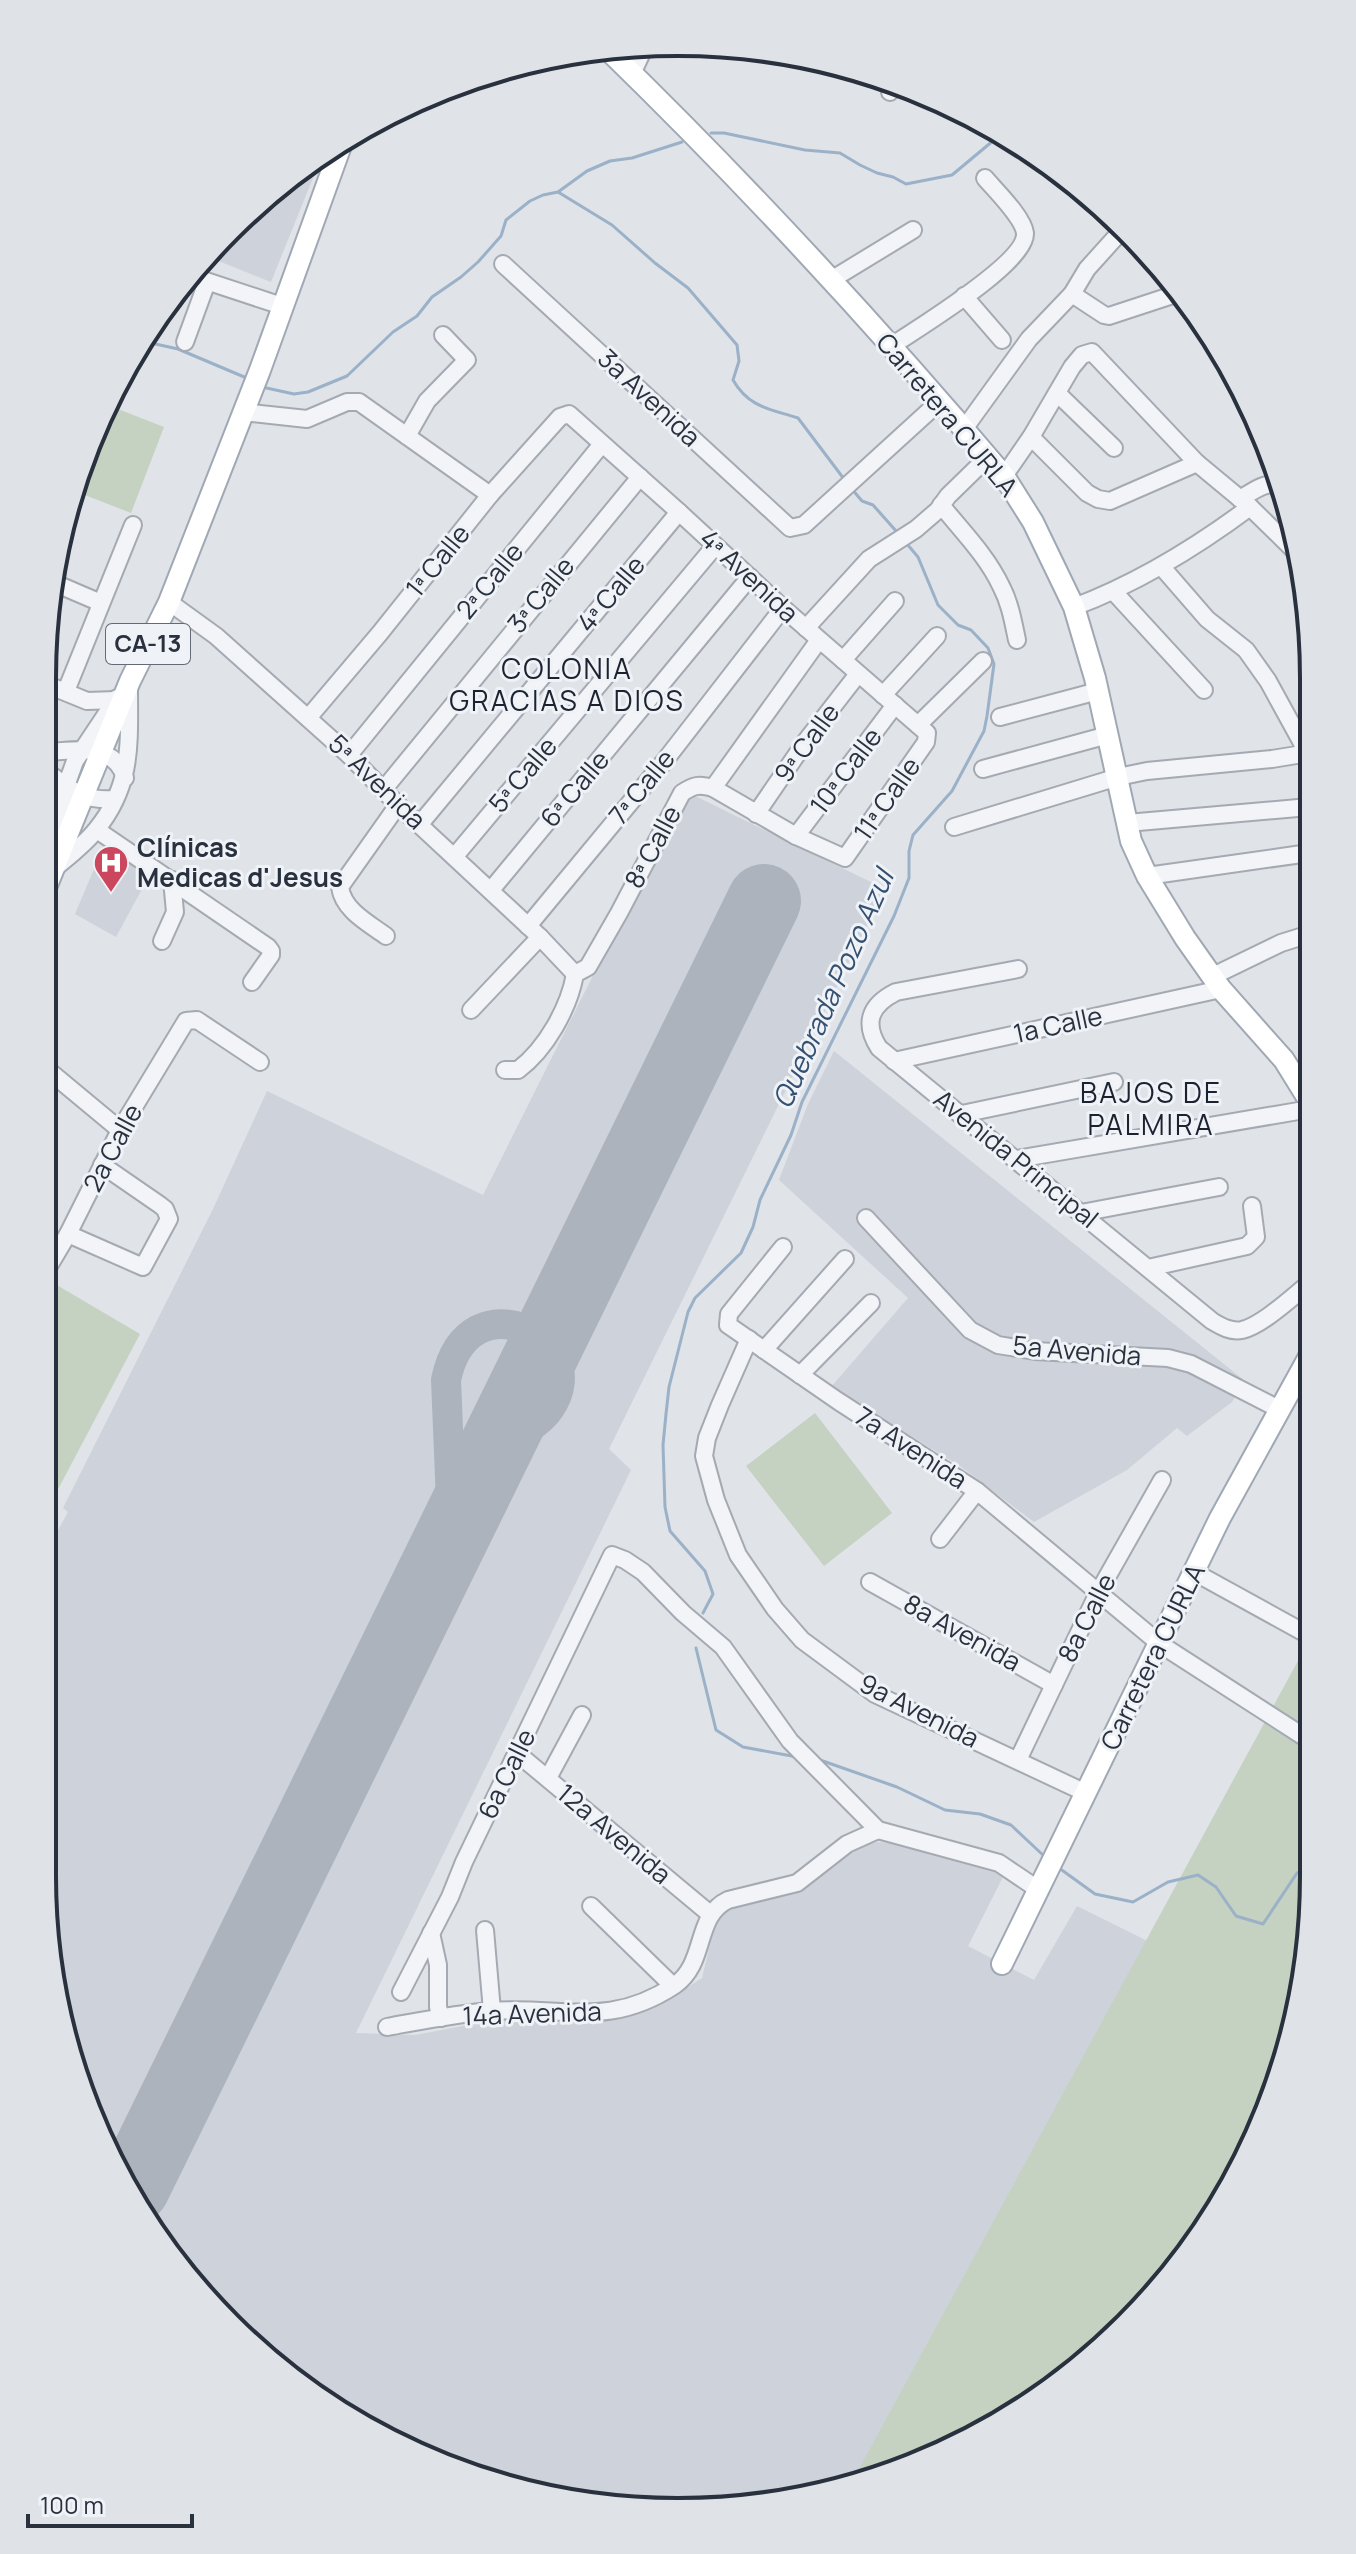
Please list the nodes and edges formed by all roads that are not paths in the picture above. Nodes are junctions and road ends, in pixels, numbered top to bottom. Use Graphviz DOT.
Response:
graph roads {
  1 [pos="640,57"];
  2 [pos="617,59"];
  3 [pos="632,74"];
  4 [pos="336,158"];
  5 [pos="985,178"];
  6 [pos="913,230"];
  7 [pos="1116,236"];
  8 [pos="503,264"];
  9 [pos="201,280"];
  10 [pos="831,280"];
  11 [pos="207,282"];
  12 [pos="1072,294"];
  13 [pos="964,296"];
  14 [pos="1169,296"];
  15 [pos="282,306"];
  16 [pos="443,335"];
  17 [pos="1002,340"];
  18 [pos="185,342"];
  19 [pos="890,347"];
  20 [pos="1057,393"];
  21 [pos="247,402"];
  22 [pos="939,402"];
  23 [pos="573,416"];
  24 [pos="964,429"];
  25 [pos="407,436"];
  26 [pos="1031,437"];
  27 [pos="602,444"];
  28 [pos="1114,448"];
  29 [pos="988,457"];
  30 [pos="1197,463"];
  31 [pos="1004,476"];
  32 [pos="640,477"];
  33 [pos="1269,484"];
  34 [pos="490,495"];
  35 [pos="1245,503"];
  36 [pos="941,505"];
  37 [pos="679,512"];
  38 [pos="133,525"];
  39 [pos="1284,541"];
  40 [pos="715,546"];
  41 [pos="1161,566"];
  42 [pos="750,577"];
  43 [pos="63,587"];
  44 [pos="1114,592"];
  45 [pos="895,601"];
  46 [pos="169,602"];
  47 [pos="101,603"];
  48 [pos="1074,607"];
  49 [pos="783,608"];
  50 [pos="806,628"];
  51 [pos="937,636"];
  52 [pos="819,640"];
  53 [pos="1017,640"];
  54 [pos="843,660"];
  55 [pos="983,661"];
  56 [pos="858,674"];
  57 [pos="130,681"];
  58 [pos="56,688"];
  59 [pos="1204,690"];
  60 [pos="66,691"];
  61 [pos="1098,691"];
  62 [pos="116,700"];
  63 [pos="889,700"];
  64 [pos="87,701"];
  65 [pos="1000,717"];
  66 [pos="308,718"];
  67 [pos="99,723"];
  68 [pos="923,729"];
  69 [pos="1108,735"];
  70 [pos="1300,737"];
  71 [pos="81,750"];
  72 [pos="1300,750"];
  73 [pos="56,752"];
  74 [pos="102,752"];
  75 [pos="349,755"];
  76 [pos="983,769"];
  77 [pos="1118,777"];
  78 [pos="56,778"];
  79 [pos="125,778"];
  80 [pos="713,788"];
  81 [pos="384,789"];
  82 [pos="74,791"];
  83 [pos="115,799"];
  84 [pos="56,801"];
  85 [pos="398,805"];
  86 [pos="1300,808"];
  87 [pos="756,814"];
  88 [pos="1127,823"];
  89 [pos="420,824"];
  90 [pos="954,827"];
  91 [pos="97,830"];
  92 [pos="796,836"];
  93 [pos="1300,854"];
  94 [pos="455,856"];
  95 [pos="56,861"];
  96 [pos="56,867"];
  97 [pos="1147,876"];
  98 [pos="172,880"];
  99 [pos="491,890"];
  100 [pos="534,931"];
  101 [pos="386,936"];
  102 [pos="1300,937"];
  103 [pos="162,941"];
  104 [pos="1018,969"];
  105 [pos="575,974"];
  106 [pos="252,982"];
  107 [pos="1217,982"];
  108 [pos="471,1010"];
  109 [pos="894,1061"];
  110 [pos="260,1062"];
  111 [pos="505,1070"];
  112 [pos="56,1077"];
  113 [pos="1114,1082"];
  114 [pos="1300,1086"];
  115 [pos="1300,1111"];
  116 [pos="962,1114"];
  117 [pos="120,1130"];
  118 [pos="1017,1159"];
  119 [pos="102,1165"];
  120 [pos="1219,1187"];
  121 [pos="1252,1206"];
  122 [pos="1081,1213"];
  123 [pos="866,1218"];
  124 [pos="68,1234"];
  125 [pos="783,1247"];
  126 [pos="56,1254"];
  127 [pos="845,1259"];
  128 [pos="1148,1268"];
  129 [pos="1300,1290"];
  130 [pos="871,1303"];
  131 [pos="749,1339"];
  132 [pos="764,1350"];
  133 [pos="1300,1374"];
  134 [pos="800,1375"];
  135 [pos="1281,1410"];
  136 [pos="1162,1480"];
  137 [pos="977,1491"];
  138 [pos="940,1539"];
  139 [pos="1194,1572"];
  140 [pos="870,1582"];
  141 [pos="1098,1593"];
  142 [pos="1300,1630"];
  143 [pos="1160,1644"];
  144 [pos="1054,1685"];
  145 [pos="582,1715"];
  146 [pos="1300,1734"];
  147 [pos="518,1754"];
  148 [pos="1018,1760"];
  149 [pos="548,1778"];
  150 [pos="1086,1793"];
  151 [pos="878,1830"];
  152 [pos="1039,1890"];
  153 [pos="591,1906"];
  154 [pos="710,1914"];
  155 [pos="485,1930"];
  156 [pos="431,1933"];
  157 [pos="1002,1964"];
  158 [pos="673,1986"];
  159 [pos="401,1992"];
  160 [pos="492,2011"];
  161 [pos="441,2018"];
  162 [pos="387,2027"];
  1 -- 3 [label="street"];
  2 -- 3 [label="main road, Carretera CURLA"];
  3 -- 10 [label="main road, Carretera CURLA"];
  4 -- 15 [label="main road, CA-13"];
  5 -- 13 [label="street"];
  6 -- 10 [label="street"];
  7 -- 12 [label="street"];
  8 -- 22 [label="street, 3a Avenida"];
  9 -- 11 [label="street"];
  10 -- 19 [label="main road, Carretera CURLA"];
  11 -- 15 [label="street"];
  11 -- 18 [label="street"];
  12 -- 14 [label="street"];
  12 -- 24 [label="street"];
  13 -- 17 [label="street"];
  13 -- 19 [label="street"];
  15 -- 21 [label="main road, CA-13"];
  16 -- 25 [label="street"];
  19 -- 22 [label="main road, Carretera CURLA"];
  20 -- 26 [label="street"];
  20 -- 28 [label="street"];
  20 -- 30 [label="street"];
  21 -- 25 [label="street"];
  21 -- 46 [label="main road, CA-13"];
  22 -- 24 [label="main road, Carretera CURLA"];
  23 -- 27 [label="street, 4ª Avenida"];
  23 -- 34 [label="street, 1ª Calle"];
  24 -- 29 [label="main road, Carretera CURLA"];
  25 -- 34 [label="street"];
  26 -- 30 [label="street"];
  26 -- 31 [label="street"];
  27 -- 32 [label="street, 4ª Avenida"];
  27 -- 75 [label="street, 2ª Calle"];
  29 -- 31 [label="main road, Carretera CURLA"];
  29 -- 36 [label="street"];
  30 -- 35 [label="street"];
  31 -- 48 [label="main road, Carretera CURLA"];
  32 -- 37 [label="street, 4ª Avenida"];
  32 -- 81 [label="street, 3ª Calle"];
  33 -- 35 [label="street"];
  34 -- 66 [label="street, 1ª Calle"];
  35 -- 39 [label="street"];
  35 -- 41 [label="street"];
  36 -- 50 [label="street"];
  36 -- 53 [label="street"];
  37 -- 40 [label="street, 4ª Avenida"];
  37 -- 89 [label="street, 4ª Calle"];
  38 -- 47 [label="street"];
  40 -- 42 [label="street, 4ª Avenida"];
  40 -- 94 [label="street, 5ª Calle"];
  41 -- 44 [label="street"];
  41 -- 70 [label="street"];
  42 -- 49 [label="street, 4ª Avenida"];
  42 -- 99 [label="street, 6ª Calle"];
  43 -- 47 [label="street"];
  44 -- 48 [label="street"];
  44 -- 59 [label="street"];
  45 -- 54 [label="street"];
  46 -- 57 [label="main road, CA-13"];
  46 -- 66 [label="street, 5ª Avenida"];
  47 -- 60 [label="street"];
  48 -- 61 [label="main road, Carretera CURLA"];
  49 -- 50 [label="street, 4ª Avenida"];
  49 -- 100 [label="street, 7ª Calle"];
  50 -- 52 [label="street, 4ª Avenida"];
  51 -- 63 [label="street, 10ª Calle"];
  52 -- 54 [label="street, 4ª Avenida"];
  52 -- 80 [label="street, 8ª Calle"];
  54 -- 56 [label="street, 4ª Avenida"];
  55 -- 68 [label="street"];
  56 -- 63 [label="street, 4ª Avenida"];
  56 -- 87 [label="street, 9ª Calle"];
  57 -- 62 [label="street"];
  57 -- 74 [label="main road, CA-13"];
  57 -- 79 [label="street"];
  58 -- 60 [label="street"];
  60 -- 64 [label="street"];
  61 -- 65 [label="street"];
  61 -- 69 [label="main road, Carretera CURLA"];
  62 -- 64 [label="street"];
  62 -- 67 [label="street"];
  63 -- 68 [label="street, 4ª Avenida"];
  63 -- 92 [label="street, 10ª Calle"];
  64 -- 67 [label="street"];
  66 -- 75 [label="street, 5ª Avenida"];
  67 -- 71 [label="street"];
  68 -- 92 [label="street, 11ª Calle"];
  69 -- 76 [label="street"];
  69 -- 77 [label="main road, Carretera CURLA"];
  71 -- 73 [label="street"];
  71 -- 74 [label="street"];
  71 -- 82 [label="street"];
  72 -- 77 [label="street"];
  74 -- 79 [label="street"];
  74 -- 82 [label="main road, CA-13"];
  75 -- 81 [label="street, 5ª Avenida"];
  77 -- 88 [label="main road, Carretera CURLA"];
  77 -- 90 [label="street"];
  78 -- 82 [label="street"];
  79 -- 83 [label="street"];
  80 -- 87 [label="street"];
  80 -- 105 [label="street, 8ª Calle"];
  81 -- 85 [label="street, 5ª Avenida"];
  82 -- 83 [label="street"];
  82 -- 84 [label="street"];
  82 -- 95 [label="main road, CA-13"];
  83 -- 91 [label="street"];
  85 -- 89 [label="street, 5ª Avenida"];
  85 -- 101 [label="street"];
  86 -- 88 [label="street"];
  87 -- 92 [label="street"];
  88 -- 97 [label="main road, Carretera CURLA"];
  89 -- 94 [label="street, 5ª Avenida"];
  91 -- 96 [label="street"];
  91 -- 98 [label="street"];
  93 -- 97 [label="street"];
  94 -- 99 [label="street, 5ª Avenida"];
  97 -- 107 [label="main road, Carretera CURLA"];
  98 -- 103 [label="street"];
  98 -- 106 [label="street"];
  99 -- 100 [label="street, 5ª Avenida"];
  100 -- 105 [label="street, 5ª Avenida"];
  100 -- 108 [label="street, 7ª Calle"];
  102 -- 107 [label="street, 1a Calle"];
  104 -- 109 [label="street, Avenida Principal"];
  105 -- 111 [label="street, 8ª Calle"];
  107 -- 109 [label="street, 1a Calle"];
  107 -- 114 [label="main road, Carretera CURLA"];
  109 -- 116 [label="street, Avenida Principal"];
  110 -- 117 [label="street, 2a Calle"];
  112 -- 117 [label="street"];
  113 -- 116 [label="street"];
  115 -- 118 [label="street"];
  116 -- 118 [label="street, Avenida Principal"];
  117 -- 119 [label="street, 2a Calle"];
  118 -- 122 [label="street, Avenida Principal"];
  119 -- 124 [label="street, 2a Calle"];
  119 -- 124 [label="street"];
  120 -- 122 [label="street"];
  121 -- 128 [label="street"];
  122 -- 128 [label="street, Avenida Principal"];
  123 -- 135 [label="street, 5a Avenida"];
  124 -- 126 [label="street, 2a Calle"];
  125 -- 131 [label="street, 7a Avenida"];
  127 -- 132 [label="street"];
  128 -- 129 [label="street, Avenida Principal"];
  130 -- 134 [label="street"];
  131 -- 132 [label="street, 7a Avenida"];
  131 -- 148 [label="street, 9a Avenida"];
  132 -- 134 [label="street, 7a Avenida"];
  133 -- 135 [label="main road, Carretera CURLA"];
  134 -- 137 [label="street, 7a Avenida"];
  135 -- 139 [label="main road, Carretera CURLA"];
  136 -- 141 [label="street, 8a Calle"];
  137 -- 138 [label="street"];
  137 -- 141 [label="street, 7a Avenida"];
  139 -- 142 [label="street"];
  139 -- 143 [label="main road, Carretera CURLA"];
  140 -- 144 [label="street, 8a Avenida"];
  141 -- 143 [label="street, 7a Avenida"];
  141 -- 144 [label="street, 8a Calle"];
  143 -- 146 [label="street, 7a Avenida"];
  143 -- 150 [label="main road, Carretera CURLA"];
  144 -- 148 [label="street, 8a Calle"];
  145 -- 149 [label="street"];
  147 -- 149 [label="street, 12a Avenida"];
  147 -- 151 [label="street, 6a Calle"];
  147 -- 156 [label="street, 6a Calle"];
  148 -- 150 [label="street, 9a Avenida"];
  149 -- 154 [label="street, 12a Avenida"];
  150 -- 152 [label="main road, Carretera CURLA"];
  151 -- 152 [label="street"];
  151 -- 154 [label="street"];
  152 -- 157 [label="main road, Carretera CURLA"];
  153 -- 158 [label="street"];
  154 -- 158 [label="street"];
  155 -- 160 [label="street"];
  156 -- 159 [label="street, 6a Calle"];
  156 -- 161 [label="street"];
  158 -- 160 [label="street, 14a Avenida"];
  160 -- 161 [label="street, 14a Avenida"];
  161 -- 162 [label="street, 14a Avenida"];
}
